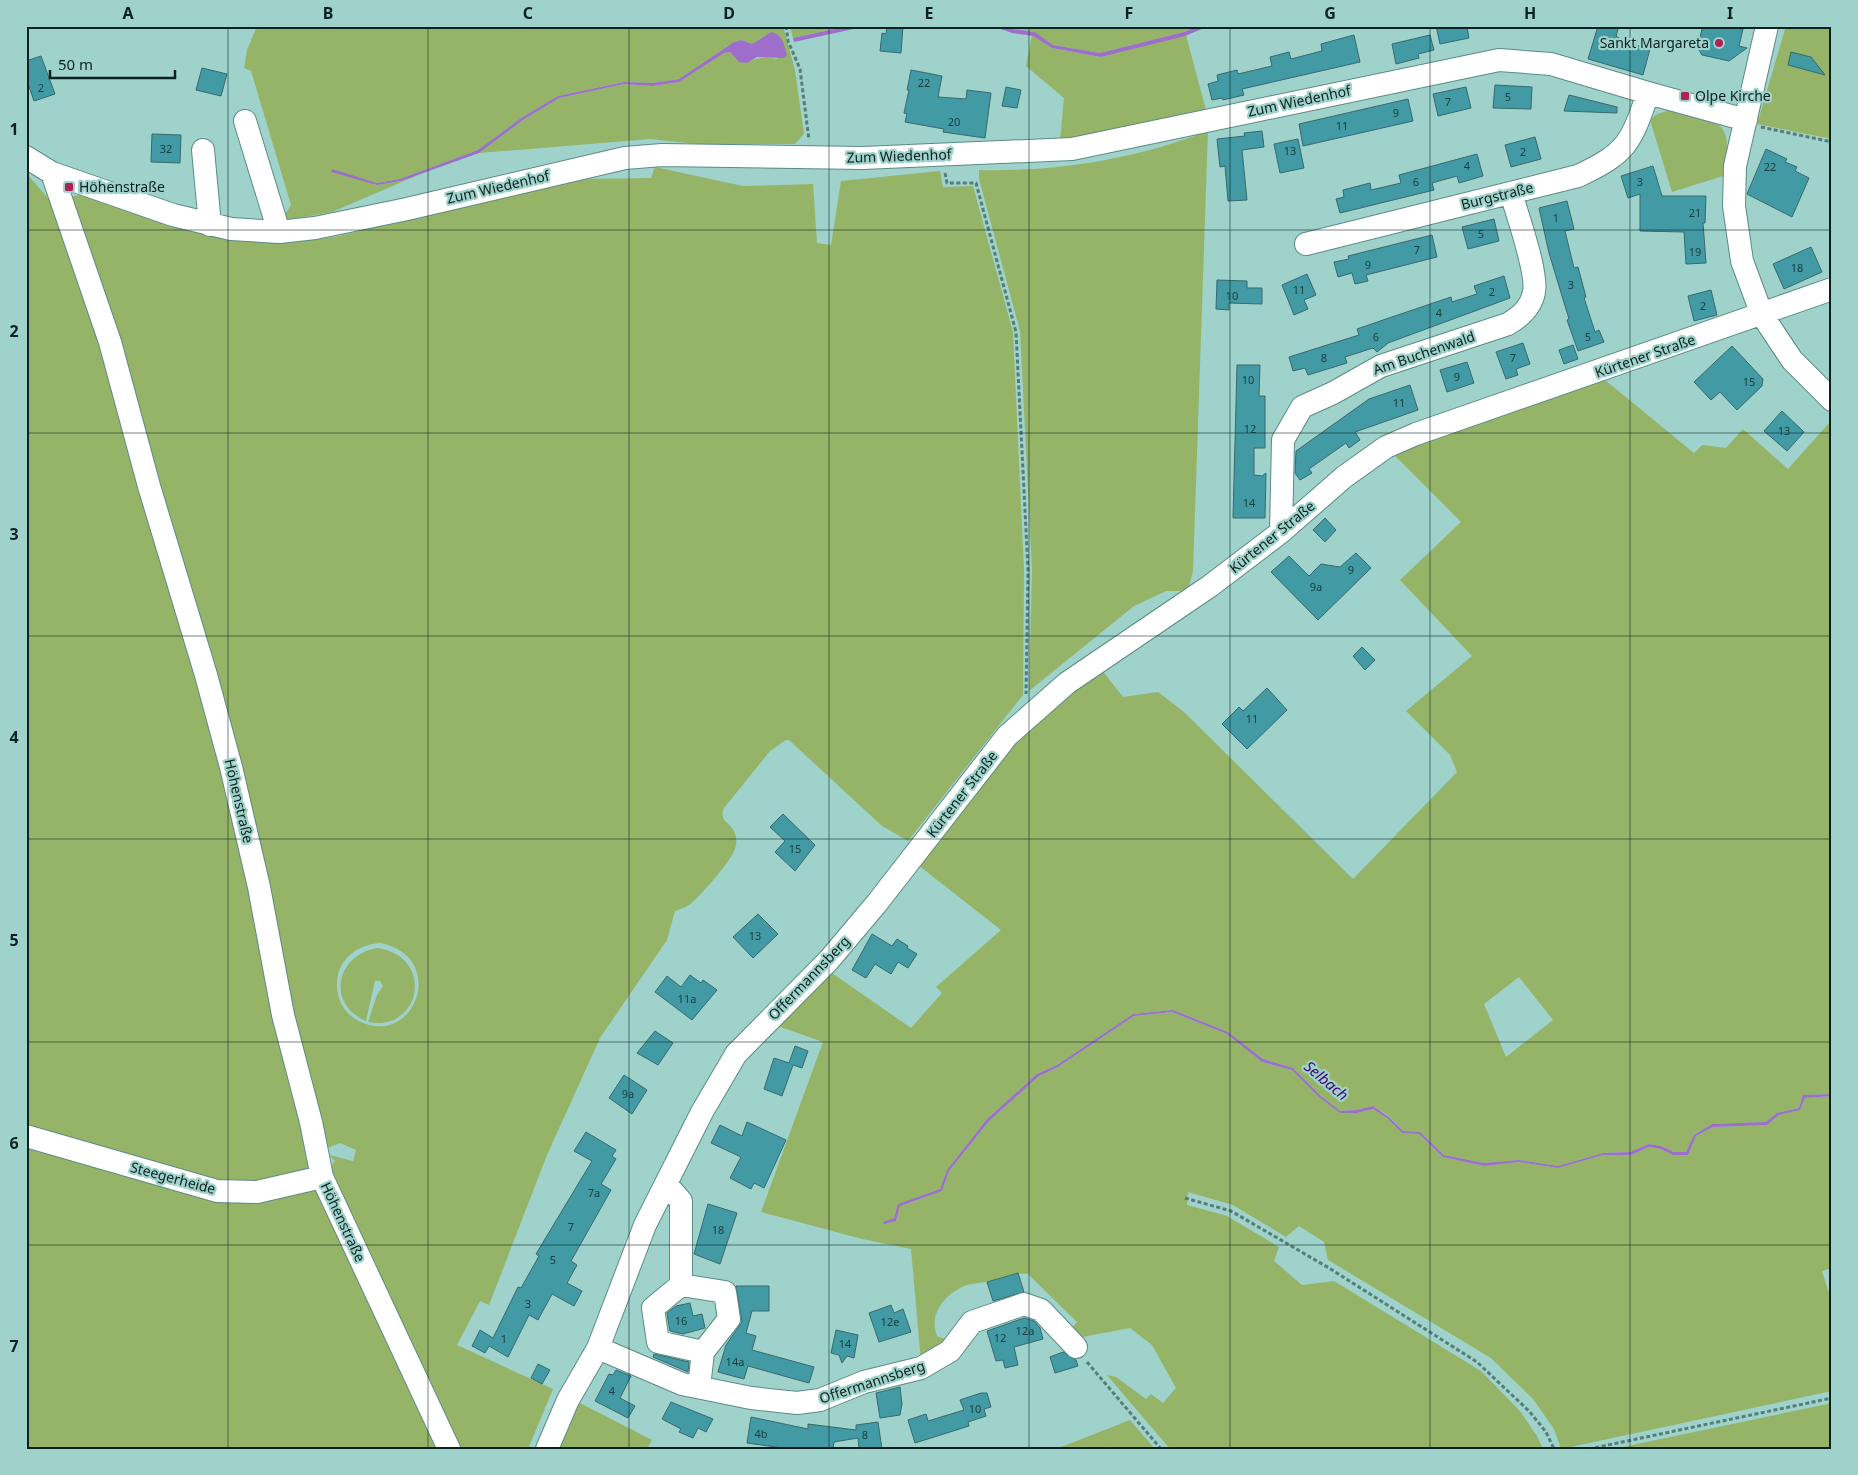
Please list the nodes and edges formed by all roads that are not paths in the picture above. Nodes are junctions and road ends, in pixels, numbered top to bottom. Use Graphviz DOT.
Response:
graph roads {
  1 [pos="1767,26"];
  2 [pos="1648,93"];
  3 [pos="1746,120"];
  4 [pos="245,121"];
  5 [pos="203,150"];
  6 [pos="26,157"];
  7 [pos="52,172"];
  8 [pos="1511,193"];
  9 [pos="210,225"];
  10 [pos="279,232"];
  11 [pos="1306,244"];
  12 [pos="1832,289"];
  13 [pos="1762,315"];
  14 [pos="1832,400"];
  15 [pos="1281,532"];
  16 [pos="877,903"];
  17 [pos="26,1136"];
  18 [pos="322,1177"];
  19 [pos="666,1184"];
  20 [pos="680,1285"];
  21 [pos="1076,1347"];
  22 [pos="598,1348"];
  23 [pos="703,1352"];
  24 [pos="699,1387"];
  25 [pos="449,1449"];
  26 [pos="547,1449"];
  1 -- 3 [label="street"];
  2 -- 3 [label="street, Zum Wiedenhof"];
  2 -- 8 [label="street, Burgstraße"];
  2 -- 10 [label="street, Zum Wiedenhof"];
  3 -- 13 [label="street"];
  4 -- 10 [label="street"];
  5 -- 9 [label="street"];
  6 -- 7 [label="street"];
  7 -- 9 [label="street, Zum Wiedenhof"];
  7 -- 18 [label="street, Höhenstraße"];
  8 -- 11 [label="street, Burgstraße"];
  8 -- 15 [label="street, Am Buchenwald"];
  9 -- 10 [label="street, Zum Wiedenhof"];
  12 -- 13 [label="street, Kürtener Straße"];
  13 -- 14 [label="street"];
  13 -- 15 [label="street, Kürtener Straße"];
  15 -- 16 [label="street, Kürtener Straße"];
  16 -- 19 [label="street, Offermannsberg"];
  17 -- 18 [label="street, Steegerheide"];
  18 -- 25 [label="street, Höhenstraße"];
  19 -- 20 [label="street"];
  19 -- 22 [label="street, Offermannsberg"];
  20 -- 23 [label="street"];
  20 -- 23 [label="street"];
  21 -- 24 [label="street, Offermannsberg"];
  22 -- 24 [label="street, Offermannsberg"];
  22 -- 26 [label="street, Offermannsberg"];
  23 -- 24 [label="street"];
}
